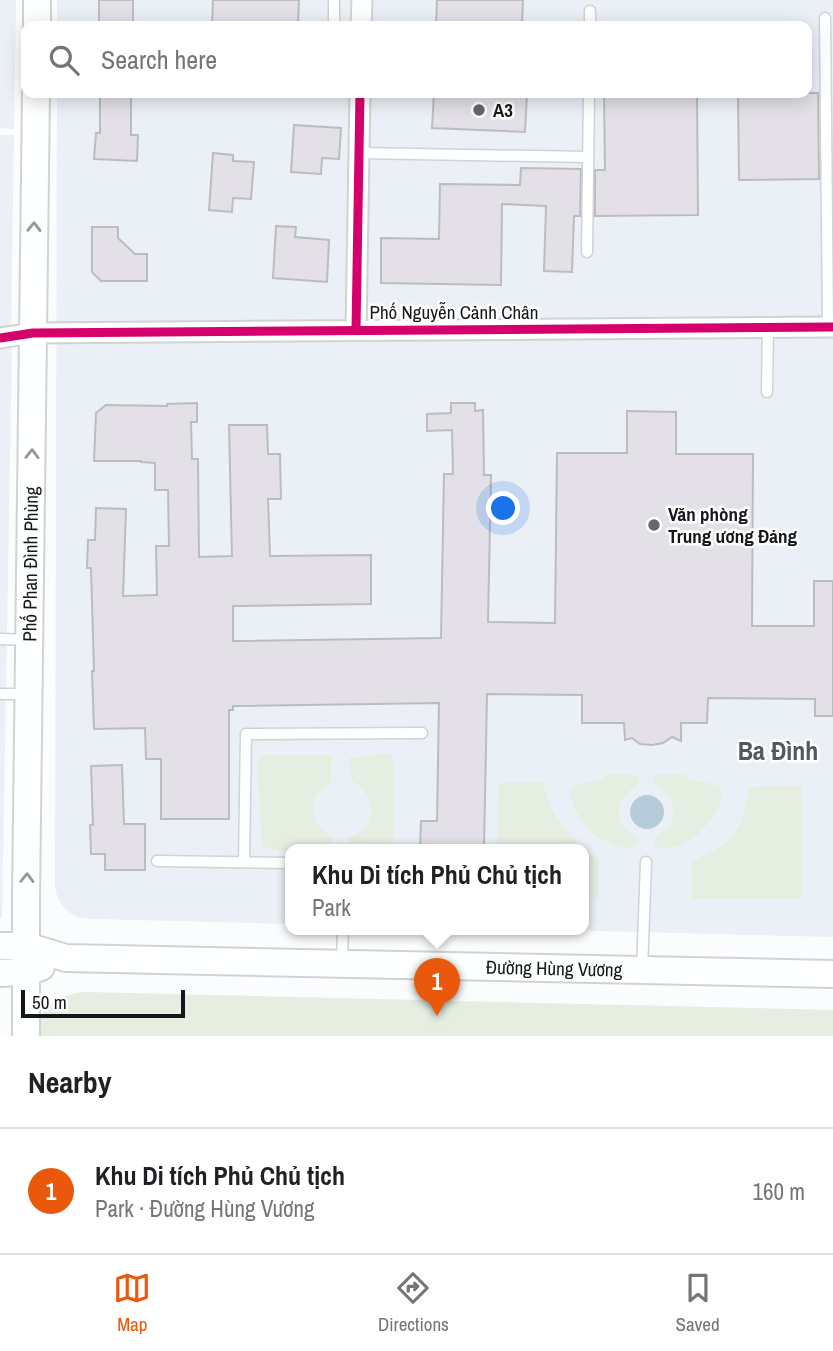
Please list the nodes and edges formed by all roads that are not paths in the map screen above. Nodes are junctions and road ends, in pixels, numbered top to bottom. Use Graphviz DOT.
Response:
graph roads {
  1 [pos="37,0"];
  2 [pos="334,0"];
  3 [pos="362,0"];
  4 [pos="590,11"];
  5 [pos="825,18"];
  6 [pos="37,21"];
  7 [pos="334,21"];
  8 [pos="361,21"];
  9 [pos="590,21"];
  10 [pos="36,98"];
  11 [pos="360,98"];
  12 [pos="589,98"];
  13 [pos="359,153"];
  14 [pos="588,158"];
  15 [pos="587,252"];
  16 [pos="768,327"];
  17 [pos="830,327"];
  18 [pos="356,330"];
  19 [pos="33,333"];
  20 [pos="0,338"];
  21 [pos="767,392"];
  22 [pos="0,639"];
  23 [pos="29,640"];
  24 [pos="0,694"];
  25 [pos="29,694"];
  26 [pos="422,733"];
  27 [pos="157,861"];
  28 [pos="244,862"];
  29 [pos="646,862"];
  30 [pos="285,863"];
  31 [pos="342,935"];
  32 [pos="17,955"];
  33 [pos="342,964"];
  34 [pos="642,970"];
  35 [pos="0,973"];
  36 [pos="833,974"];
  37 [pos="26,1036"];
  1 -- 6 [label="main road"];
  2 -- 7 [label="lane"];
  3 -- 8 [label="street"];
  4 -- 9 [label="lane"];
  5 -- 17 [label="lane"];
  19 -- 10 [label="main road, Phố Phan Đình Phùng, one-way"];
  11 -- 13 [label="street"];
  12 -- 14 [label="lane"];
  13 -- 14 [label="lane"];
  13 -- 18 [label="street"];
  14 -- 15 [label="lane"];
  16 -- 17 [label="street, Phố Nguyễn Cảnh Chân"];
  16 -- 18 [label="street, Phố Nguyễn Cảnh Chân"];
  16 -- 21 [label="lane"];
  18 -- 19 [label="street, Phố Nguyễn Cảnh Chân"];
  19 -- 20 [label="street, Phố Nguyễn Cảnh Chân"];
  23 -- 19 [label="main road, Phố Phan Đình Phùng, one-way"];
  22 -- 23 [label="lane"];
  23 -- 25 [label="main road, Phố Phan Đình Phùng"];
  24 -- 25 [label="lane"];
  32 -- 25 [label="main road, Phố Phan Đình Phùng, one-way"];
  26 -- 28 [label="lane"];
  27 -- 28 [label="lane"];
  28 -- 30 [label="lane"];
  29 -- 34 [label="lane"];
  31 -- 33 [label="lane"];
  32 -- 33 [label="main road, Đường Hùng Vương"];
  32 -- 35 [label="main road, Đường Hùng Vương"];
  32 -- 37 [label="main road, Phố Phan Đình Phùng"];
  33 -- 34 [label="main road, Đường Hùng Vương"];
  34 -- 36 [label="main road, Đường Hùng Vương"];
}
